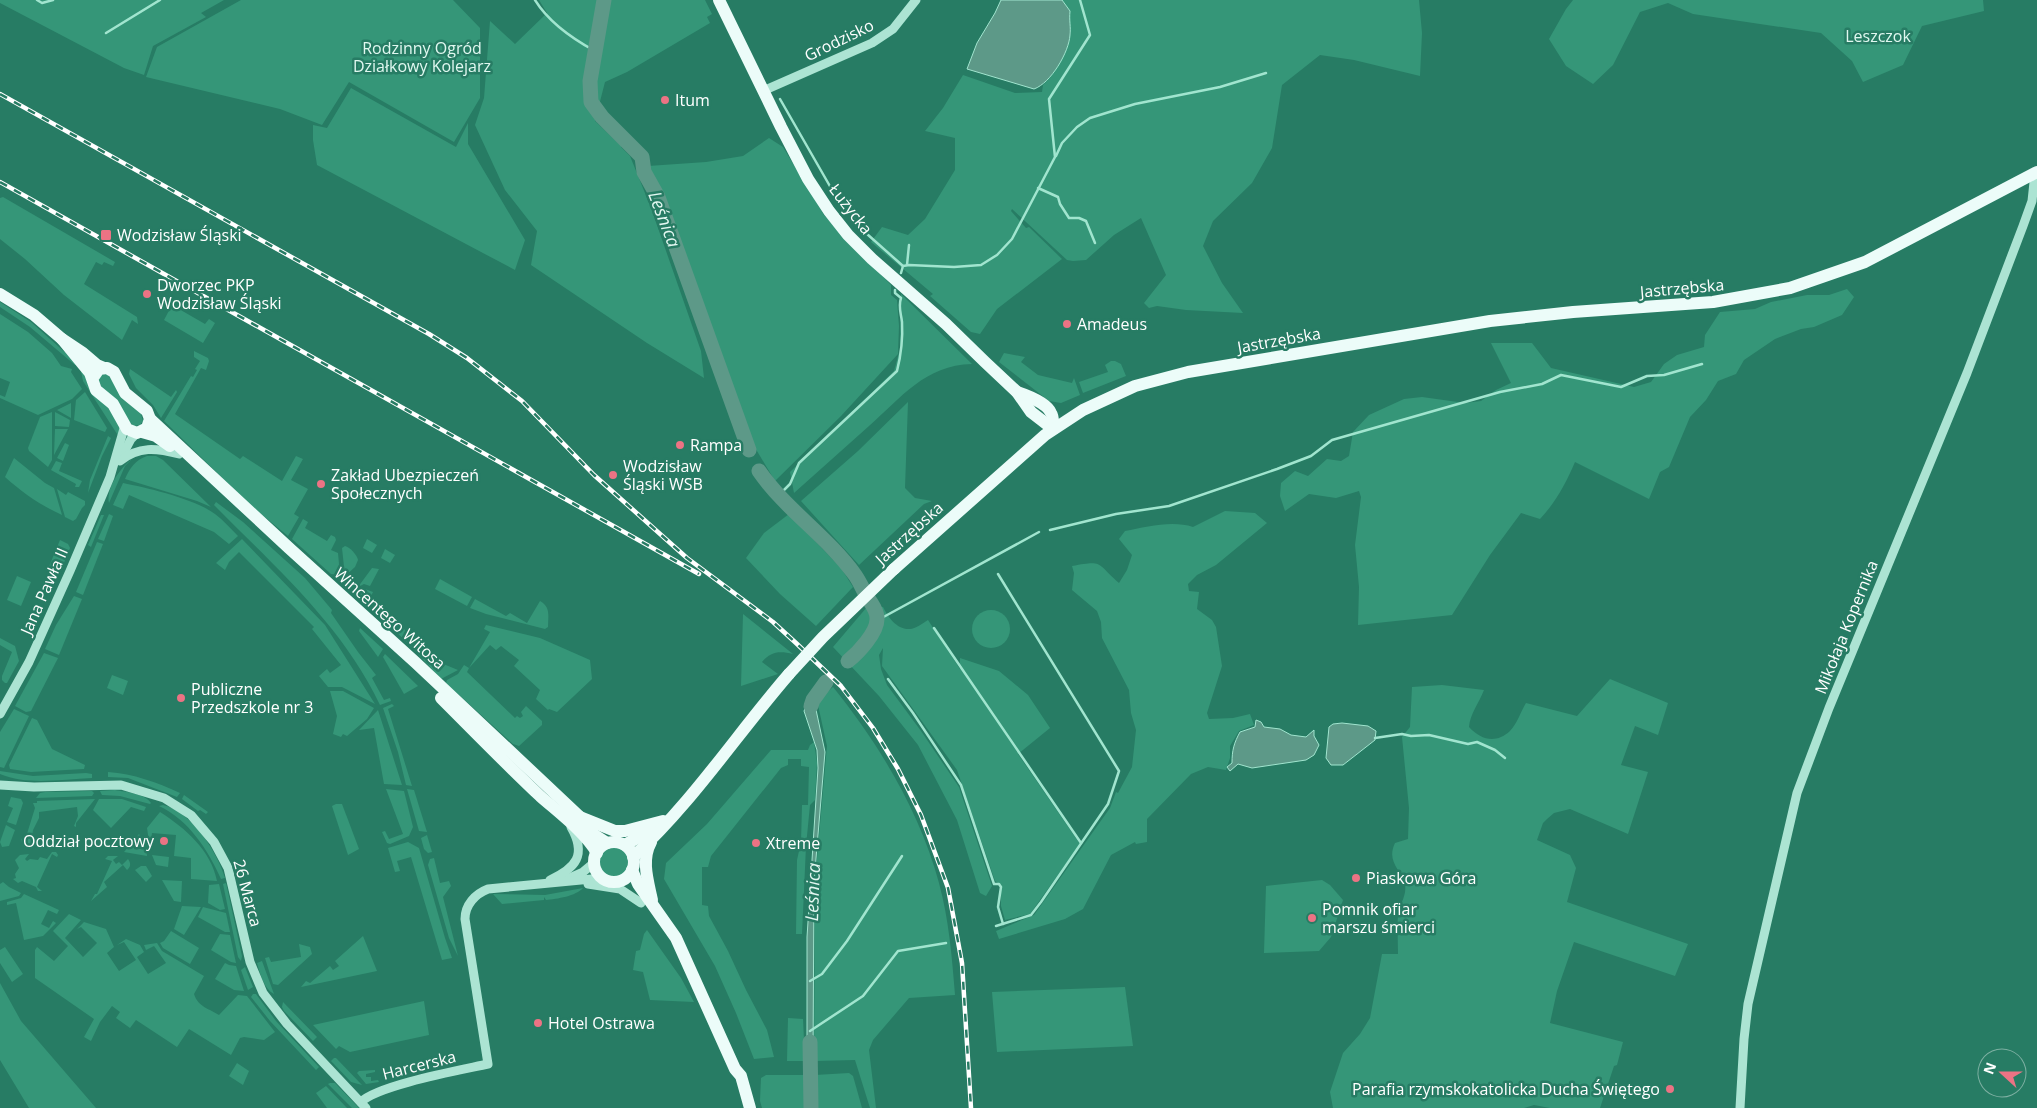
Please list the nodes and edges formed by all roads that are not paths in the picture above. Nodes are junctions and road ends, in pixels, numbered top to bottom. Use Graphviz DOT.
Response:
graph roads {
  1 [pos="719,0"];
  2 [pos="916,0"];
  3 [pos="763,91"];
  4 [pos="2036,173"];
  5 [pos="0,294"];
  6 [pos="62,339"];
  7 [pos="104,368"];
  8 [pos="92,379"];
  9 [pos="1017,392"];
  10 [pos="1048,409"];
  11 [pos="1076,414"];
  12 [pos="1035,416"];
  13 [pos="150,419"];
  14 [pos="125,425"];
  15 [pos="1053,429"];
  16 [pos="140,432"];
  17 [pos="1037,441"];
  18 [pos="178,454"];
  19 [pos="120,462"];
  20 [pos="110,477"];
  21 [pos="0,714"];
  22 [pos="2,782"];
  23 [pos="668,818"];
  24 [pos="573,819"];
  25 [pos="652,839"];
  26 [pos="607,843"];
  27 [pos="625,845"];
  28 [pos="596,858"];
  29 [pos="633,864"];
  30 [pos="602,878"];
  31 [pos="620,880"];
  32 [pos="558,882"];
  33 [pos="570,882"];
  34 [pos="540,885"];
  35 [pos="647,904"];
  36 [pos="735,1069"];
  37 [pos="363,1105"];
  38 [pos="742,1108"];
  39 [pos="750,1108"];
  40 [pos="1740,1108"];
  1 -- 3 [label="main road, Łużycka"];
  2 -- 3 [label="street, Grodzisko"];
  3 -- 9 [label="main road, Łużycka"];
  4 -- 11 [label="main road, Jastrzębska"];
  4 -- 40 [label="street, Mikołaja Kopernika"];
  5 -- 6 [label="main road"];
  6 -- 7 [label="main road, Wincentego Witosa"];
  6 -- 8 [label="main road"];
  7 -- 8 [label="main road"];
  7 -- 13 [label="main road, Wincentego Witosa"];
  8 -- 14 [label="main road"];
  9 -- 10 [label="main road, Łużycka"];
  9 -- 12 [label="main road, Łużycka"];
  10 -- 11 [label="main road"];
  10 -- 15 [label="main road"];
  11 -- 15 [label="main road, Jastrzębska"];
  12 -- 15 [label="main road, Łużycka"];
  12 -- 17 [label="main road"];
  13 -- 16 [label="main road"];
  13 -- 24 [label="main road, Wincentego Witosa"];
  14 -- 16 [label="main road, Wincentego Witosa"];
  14 -- 20 [label="street, Jana Pawła II"];
  15 -- 17 [label="main road, Jastrzębska"];
  16 -- 18 [label="main road, Wincentego Witosa"];
  16 -- 19 [label="street, Jana Pawła II"];
  17 -- 23 [label="main road, Jastrzębska, bridge"];
  18 -- 19 [label="street"];
  18 -- 24 [label="main road, Wincentego Witosa"];
  19 -- 20 [label="street, Jana Pawła II"];
  20 -- 21 [label="street, Jana Pawła II"];
  22 -- 37 [label="street, 26 Marca"];
  23 -- 24 [label="main road"];
  23 -- 25 [label="main road, Jastrzębska"];
  23 -- 27 [label="main road, Jastrzębska"];
  24 -- 26 [label="main road, Wincentego Witosa"];
  24 -- 28 [label="main road, Wincentego Witosa"];
  24 -- 34 [label="street"];
  25 -- 29 [label="main road, Jastrzębska"];
  25 -- 35 [label="main road"];
  26 -- 27 [label="main road"];
  26 -- 28 [label="main road"];
  27 -- 29 [label="main road"];
  28 -- 30 [label="main road"];
  28 -- 32 [label="street"];
  29 -- 31 [label="main road"];
  29 -- 35 [label="main road"];
  30 -- 31 [label="main road"];
  30 -- 33 [label="street"];
  31 -- 35 [label="main road"];
  32 -- 33 [label="street"];
  32 -- 34 [label="street"];
  33 -- 35 [label="street"];
  34 -- 37 [label="street, Harcerska"];
  35 -- 36 [label="main road"];
  36 -- 38 [label="main road"];
  36 -- 39 [label="main road"];
}
